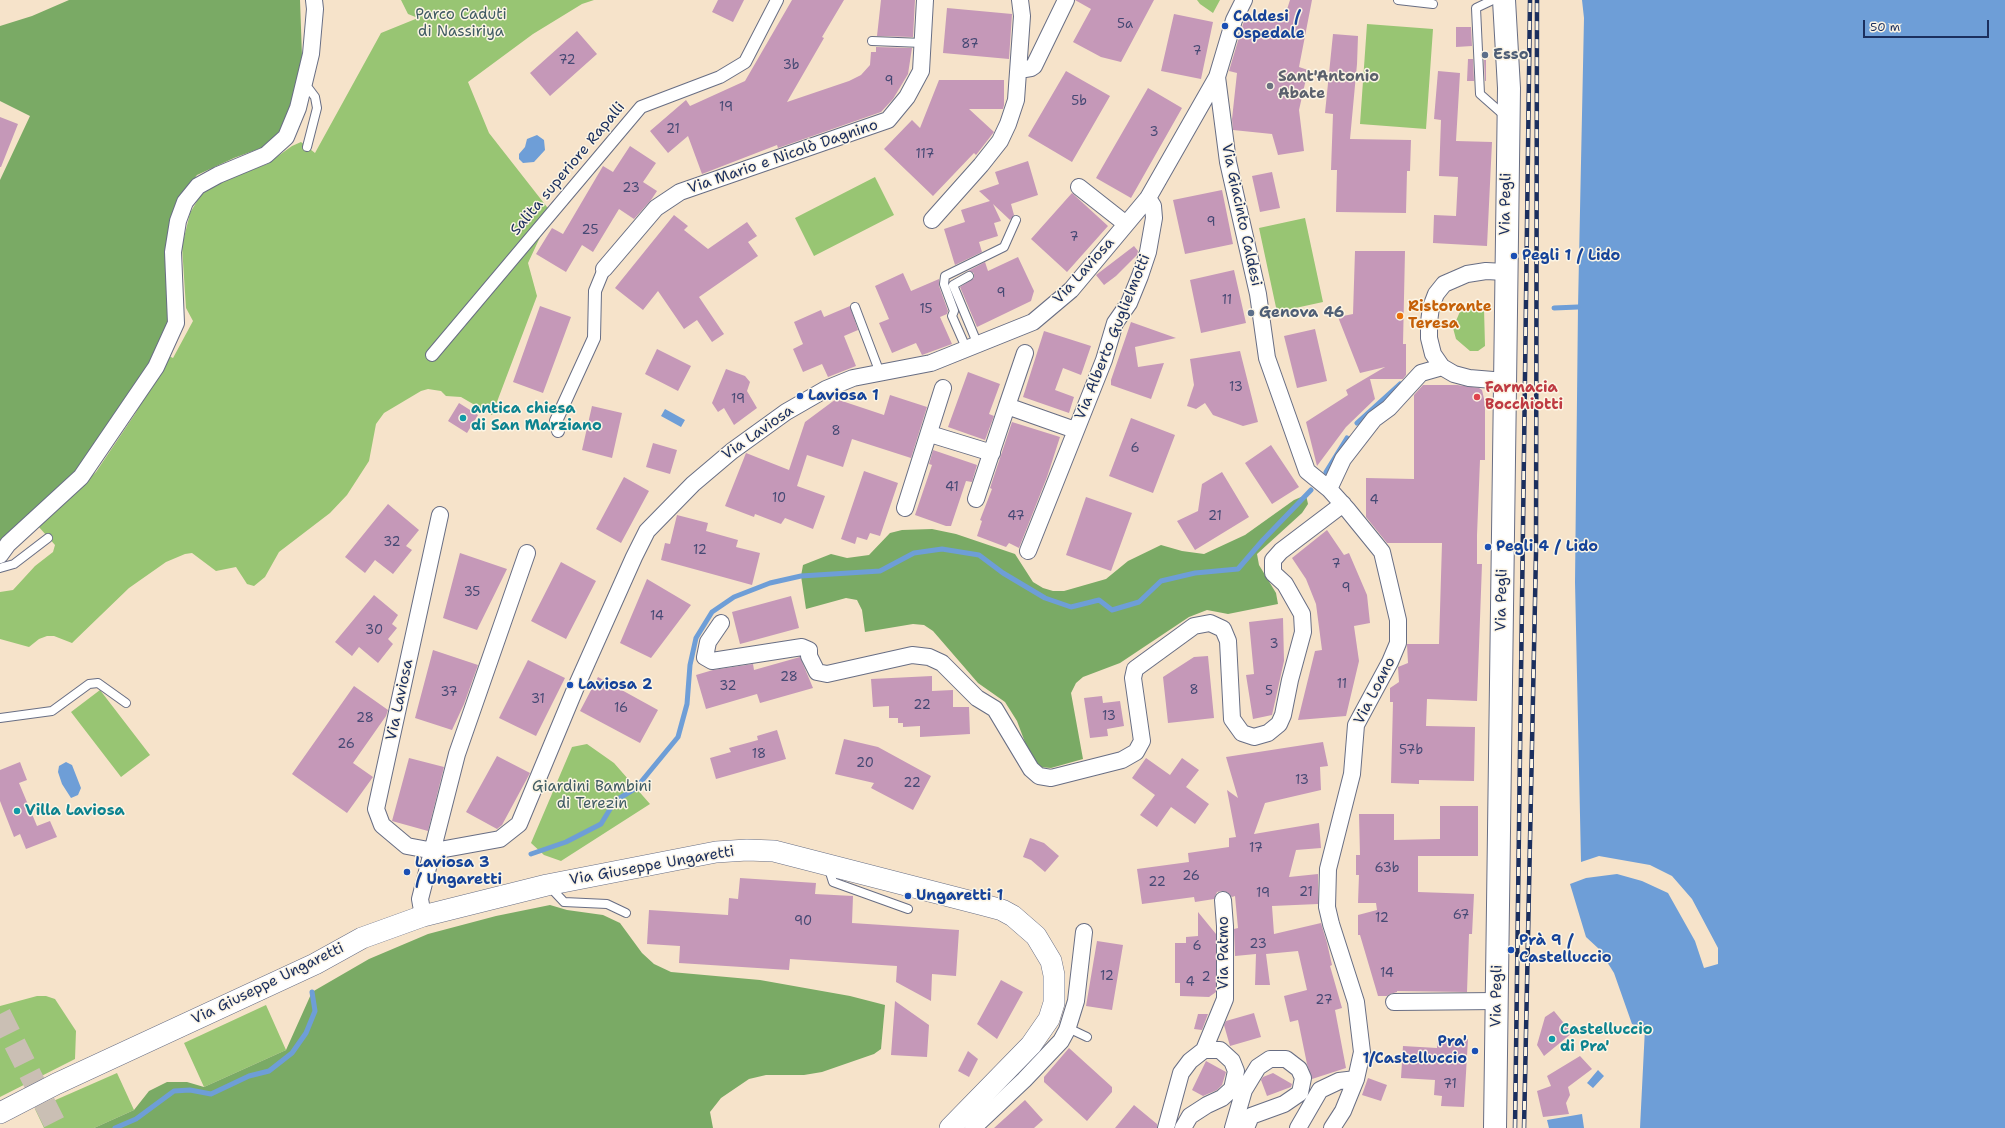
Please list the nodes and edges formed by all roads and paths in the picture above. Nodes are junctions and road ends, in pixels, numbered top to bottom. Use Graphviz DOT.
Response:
graph roads {
  1 [pos="314,0"];
  2 [pos="776,0"];
  3 [pos="925,0"];
  4 [pos="1020,0"];
  5 [pos="1066,0"];
  6 [pos="1244,0"];
  7 [pos="1398,0"];
  8 [pos="1493,0"];
  9 [pos="1504,0"];
  10 [pos="1433,4"];
  11 [pos="872,40"];
  12 [pos="923,43"];
  13 [pos="1019,70"];
  14 [pos="1217,77"];
  15 [pos="303,86"];
  16 [pos="1508,119"];
  17 [pos="307,147"];
  18 [pos="1079,187"];
  19 [pos="1148,198"];
  20 [pos="932,220"];
  21 [pos="1016,220"];
  22 [pos="1126,224"];
  23 [pos="604,270"];
  24 [pos="1505,272"];
  25 [pos="969,276"];
  26 [pos="855,307"];
  27 [pos="973,348"];
  28 [pos="1025,353"];
  29 [pos="432,355"];
  30 [pos="1442,367"];
  31 [pos="880,373"];
  32 [pos="1505,381"];
  33 [pos="943,388"];
  34 [pos="1007,406"];
  35 [pos="1075,430"];
  36 [pos="558,431"];
  37 [pos="930,434"];
  38 [pos="992,453"];
  39 [pos="1329,489"];
  40 [pos="976,499"];
  41 [pos="1343,504"];
  42 [pos="905,508"];
  43 [pos="440,515"];
  44 [pos="48,538"];
  45 [pos="1028,551"];
  46 [pos="528,553"];
  47 [pos="0,555"];
  48 [pos="0,568"];
  49 [pos="721,622"];
  50 [pos="126,703"];
  51 [pos="0,718"];
  52 [pos="434,851"];
  53 [pos="827,863"];
  54 [pos="548,884"];
  55 [pos="1224,900"];
  56 [pos="908,909"];
  57 [pos="626,913"];
  58 [pos="423,916"];
  59 [pos="1084,932"];
  60 [pos="1496,1001"];
  61 [pos="1394,1002"];
  62 [pos="1068,1028"];
  63 [pos="1087,1038"];
  64 [pos="1204,1050"];
  65 [pos="1356,1079"];
  66 [pos="0,1113"];
  67 [pos="950,1128"];
  68 [pos="973,1128"];
  69 [pos="1166,1128"];
  70 [pos="1183,1128"];
  71 [pos="1233,1128"];
  72 [pos="1246,1128"];
  73 [pos="1298,1128"];
  74 [pos="1332,1128"];
  75 [pos="1495,1128"];
  1 -- 15 [label="street"];
  2 -- 29 [label="street, Salita superiore Rapalli"];
  3 -- 12 [label="street, Via Mario e Nicolò Dagnino"];
  4 -- 13 [label="street"];
  5 -- 13 [label="street"];
  6 -- 14 [label="street, Via Giacinto Caldesi"];
  7 -- 10 [label="lane"];
  8 -- 16 [label="lane"];
  9 -- 16 [label="main road, Via Pegli"];
  11 -- 12 [label="lane"];
  12 -- 23 [label="street, Via Mario e Nicolò Dagnino"];
  13 -- 20 [label="street"];
  14 -- 19 [label="street, Via Laviosa"];
  14 -- 39 [label="street, Via Giacinto Caldesi"];
  15 -- 17 [label="lane"];
  15 -- 47 [label="street"];
  16 -- 24 [label="main road, Via Pegli"];
  18 -- 22 [label="street"];
  19 -- 22 [label="street, Via Laviosa"];
  19 -- 35 [label="street, Via Alberto Guglielmotti"];
  21 -- 27 [label="lane"];
  22 -- 27 [label="street, Via Laviosa"];
  23 -- 36 [label="street"];
  24 -- 30 [label="street"];
  24 -- 32 [label="main road, Via Pegli"];
  25 -- 27 [label="lane"];
  26 -- 31 [label="lane"];
  27 -- 31 [label="street, Via Laviosa"];
  28 -- 34 [label="street"];
  30 -- 32 [label="street"];
  30 -- 39 [label="street"];
  31 -- 52 [label="street, Via Laviosa"];
  32 -- 60 [label="main road, Via Pegli"];
  33 -- 37 [label="street"];
  34 -- 35 [label="street, Via Alberto Guglielmotti"];
  34 -- 38 [label="street"];
  35 -- 45 [label="street, Via Alberto Guglielmotti"];
  37 -- 38 [label="street"];
  37 -- 42 [label="street"];
  38 -- 40 [label="street"];
  39 -- 41 [label="street, Via Loano"];
  41 -- 49 [label="street"];
  41 -- 65 [label="street, Via Loano"];
  43 -- 52 [label="street, Via Laviosa"];
  44 -- 48 [label="lane"];
  46 -- 52 [label="street"];
  50 -- 51 [label="lane"];
  52 -- 58 [label="street"];
  53 -- 54 [label="street, Via Giuseppe Ungaretti"];
  53 -- 56 [label="lane"];
  53 -- 67 [label="street, Via Giuseppe Ungaretti"];
  54 -- 57 [label="lane, Via Giuseppe Ungaretti"];
  54 -- 58 [label="street, Via Giuseppe Ungaretti"];
  55 -- 64 [label="street, Via Patmo"];
  58 -- 66 [label="street, Via Giuseppe Ungaretti"];
  59 -- 62 [label="street"];
  60 -- 61 [label="street"];
  60 -- 75 [label="main road, Via Pegli"];
  62 -- 63 [label="lane"];
  62 -- 68 [label="street"];
  64 -- 69 [label="street"];
  64 -- 70 [label="street"];
  65 -- 73 [label="street"];
  65 -- 74 [label="street, Via Loano"];
  71 -- 72 [label="street"];
}
